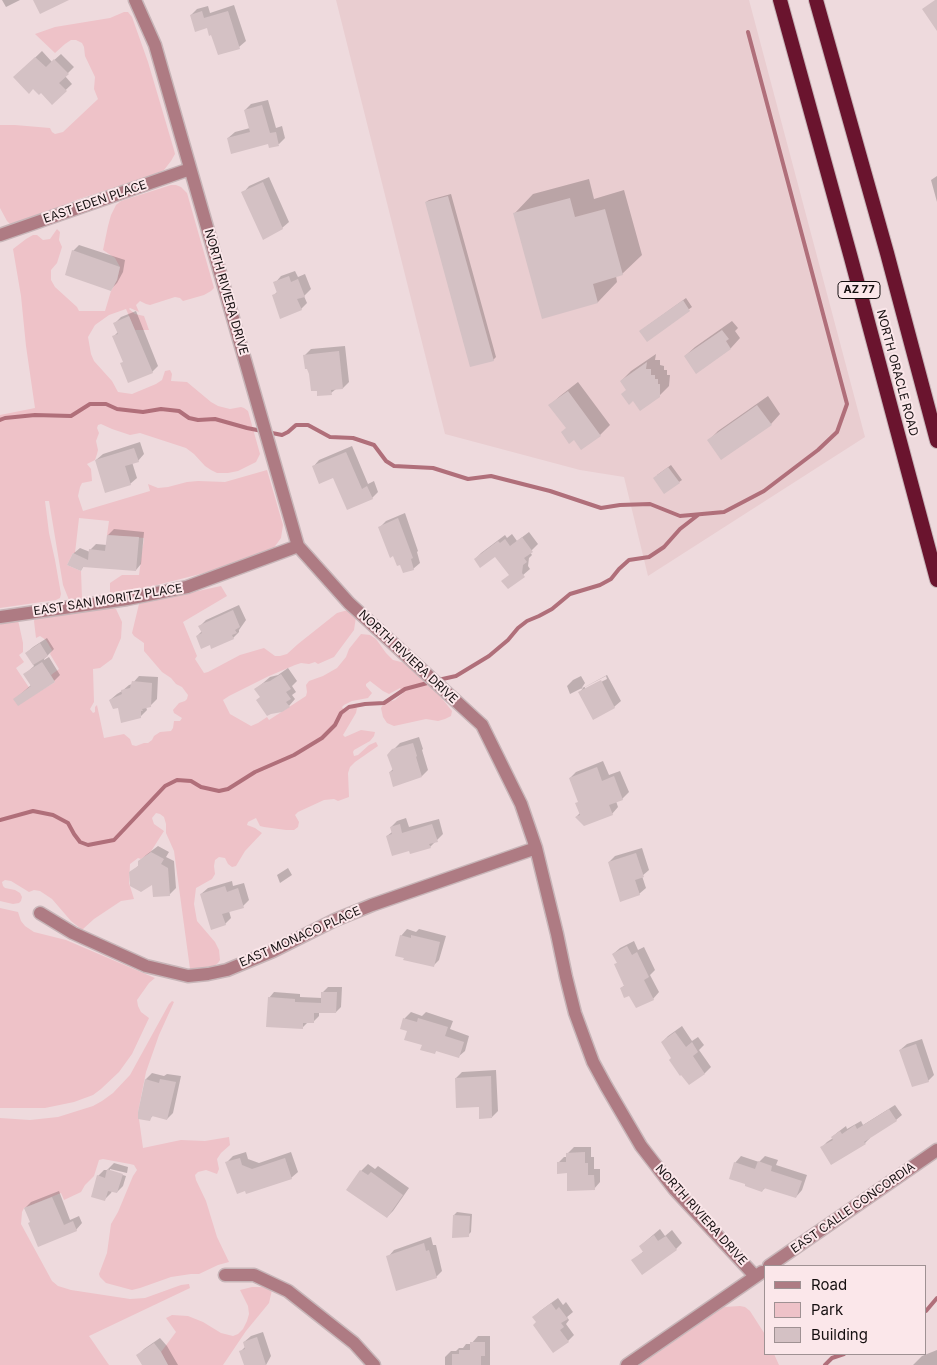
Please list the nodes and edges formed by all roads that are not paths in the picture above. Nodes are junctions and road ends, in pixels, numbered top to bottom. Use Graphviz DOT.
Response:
graph roads {
  1 [pos="135,0"];
  2 [pos="780,0"];
  3 [pos="816,0"];
  4 [pos="190,169"];
  5 [pos="0,235"];
  6 [pos="937,441"];
  7 [pos="298,546"];
  8 [pos="937,580"];
  9 [pos="0,617"];
  10 [pos="536,848"];
  11 [pos="40,913"];
  12 [pos="937,1150"];
  13 [pos="770,1265"];
  14 [pos="761,1272"];
  15 [pos="225,1275"];
  16 [pos="374,1365"];
  17 [pos="627,1365"];
  1 -- 4 [label="street, NORTH RIVIERA DRIVE"];
  2 -- 8 [label="highway, NORTH ORACLE ROAD / AZ 77"];
  3 -- 6 [label="highway, NORTH ORACLE ROAD / AZ 77"];
  4 -- 5 [label="street, EAST EDEN PLACE"];
  4 -- 7 [label="street, NORTH RIVIERA DRIVE"];
  7 -- 9 [label="street, EAST SAN MORITZ PLACE"];
  7 -- 10 [label="street, NORTH RIVIERA DRIVE"];
  10 -- 11 [label="street, EAST MONACO PLACE"];
  10 -- 14 [label="street, NORTH RIVIERA DRIVE"];
  12 -- 13 [label="street, EAST CALLE CONCORDIA"];
  14 -- 17 [label="street"];
  15 -- 16 [label="street"];
}
